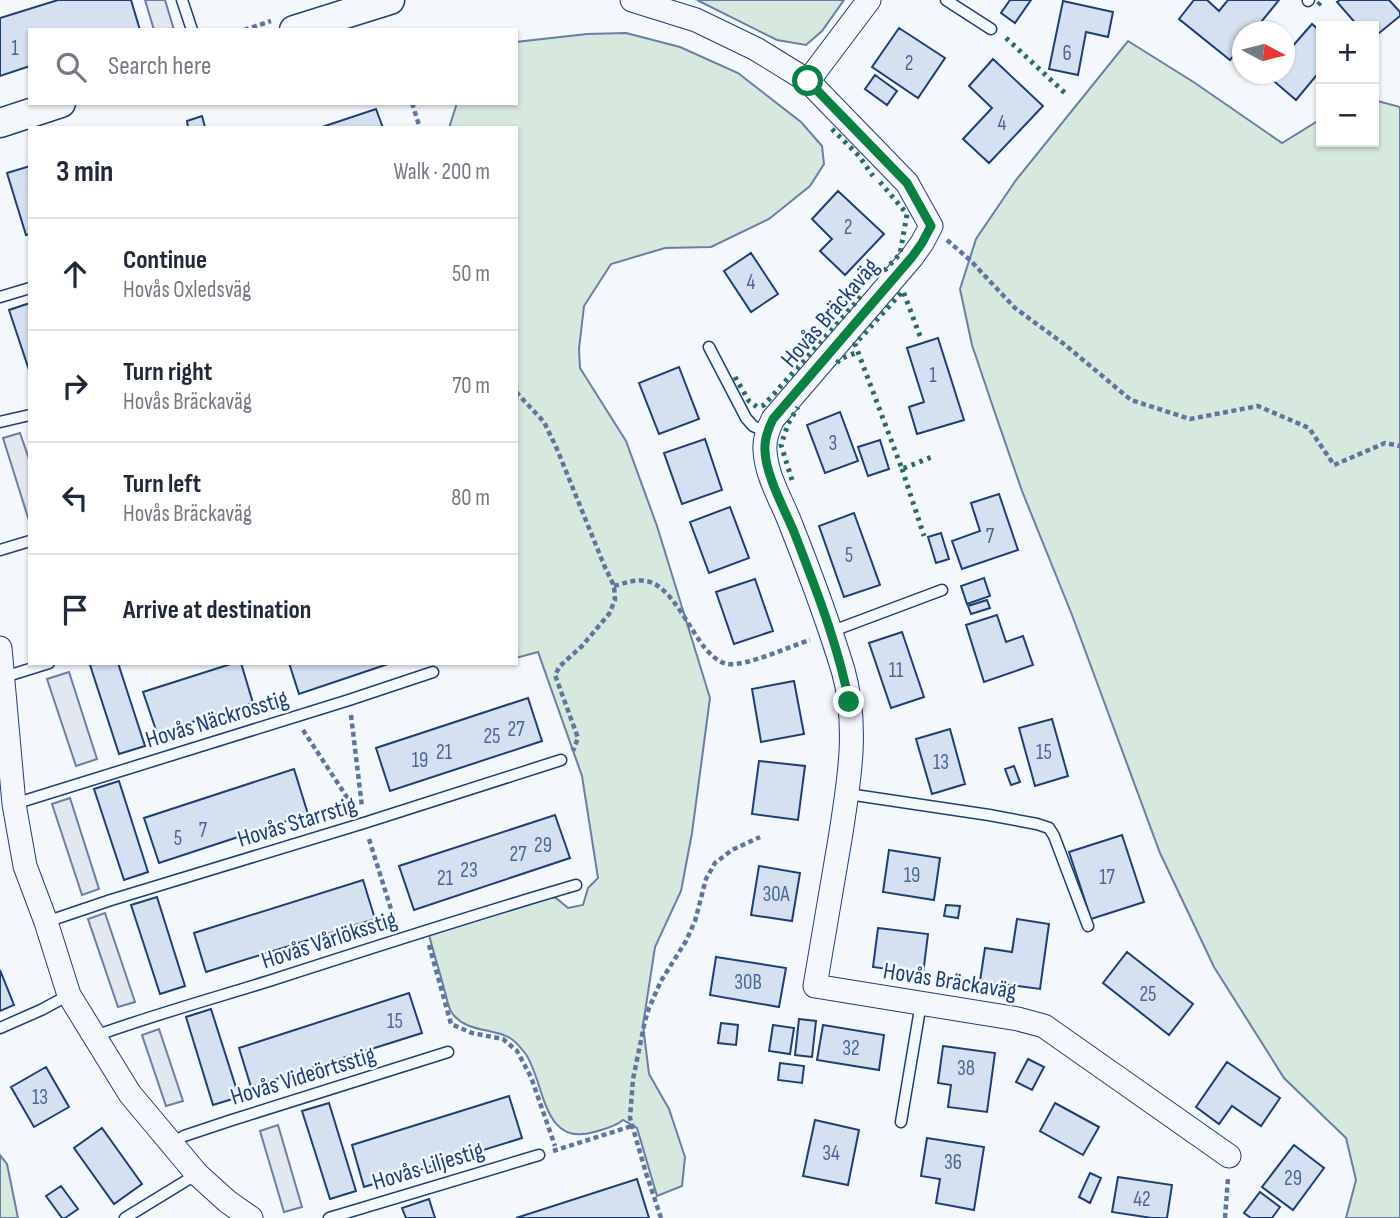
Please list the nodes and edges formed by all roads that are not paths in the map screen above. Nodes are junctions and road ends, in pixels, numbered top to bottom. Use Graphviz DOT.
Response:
graph roads {
  1 [pos="182,0"];
  2 [pos="390,0"];
  3 [pos="632,0"];
  4 [pos="869,0"];
  5 [pos="946,0"];
  6 [pos="191,28"];
  7 [pos="300,28"];
  8 [pos="991,29"];
  9 [pos="808,81"];
  10 [pos="55,105"];
  11 [pos="0,122"];
  12 [pos="28,289"];
  13 [pos="0,297"];
  14 [pos="709,347"];
  15 [pos="28,415"];
  16 [pos="0,422"];
  17 [pos="767,432"];
  18 [pos="28,542"];
  19 [pos="0,550"];
  20 [pos="942,590"];
  21 [pos="830,632"];
  22 [pos="0,649"];
  23 [pos="43,665"];
  24 [pos="433,672"];
  25 [pos="1,678"];
  26 [pos="561,760"];
  27 [pos="848,794"];
  28 [pos="14,804"];
  29 [pos="576,885"];
  30 [pos="46,922"];
  31 [pos="1088,926"];
  32 [pos="69,995"];
  33 [pos="920,1003"];
  34 [pos="0,1028"];
  35 [pos="95,1036"];
  36 [pos="448,1052"];
  37 [pos="901,1122"];
  38 [pos="172,1143"];
  39 [pos="539,1155"];
  40 [pos="1229,1156"];
  41 [pos="197,1174"];
  42 [pos="125,1218"];
  43 [pos="251,1218"];
  44 [pos="329,1218"];
  1 -- 6 [label="lane"];
  2 -- 7 [label="street"];
  3 -- 9 [label="street"];
  4 -- 9 [label="street"];
  5 -- 8 [label="lane"];
  9 -- 17 [label="street, Hovås Bräckaväg"];
  10 -- 11 [label="street"];
  12 -- 13 [label="lane"];
  14 -- 17 [label="lane"];
  15 -- 16 [label="lane"];
  17 -- 21 [label="street, Hovås Bräckaväg"];
  18 -- 19 [label="lane"];
  20 -- 21 [label="lane"];
  21 -- 27 [label="street, Hovås Bräckaväg"];
  22 -- 25 [label="street"];
  23 -- 25 [label="lane"];
  24 -- 28 [label="lane, Hovås Näckrosstig"];
  25 -- 28 [label="street"];
  26 -- 30 [label="lane, Hovås Starrstig"];
  27 -- 31 [label="lane"];
  27 -- 33 [label="street, Hovås Bräckaväg"];
  28 -- 30 [label="street"];
  29 -- 35 [label="lane, Hovås Vårlöksstig"];
  30 -- 32 [label="street"];
  32 -- 34 [label="lane"];
  32 -- 35 [label="street"];
  33 -- 37 [label="lane"];
  33 -- 40 [label="street, Hovås Bräckaväg"];
  35 -- 38 [label="street"];
  36 -- 38 [label="lane, Hovås Videörtsstig"];
  38 -- 41 [label="street"];
  39 -- 44 [label="lane, Hovås Liljestig"];
  41 -- 42 [label="lane"];
  41 -- 43 [label="street"];
}
